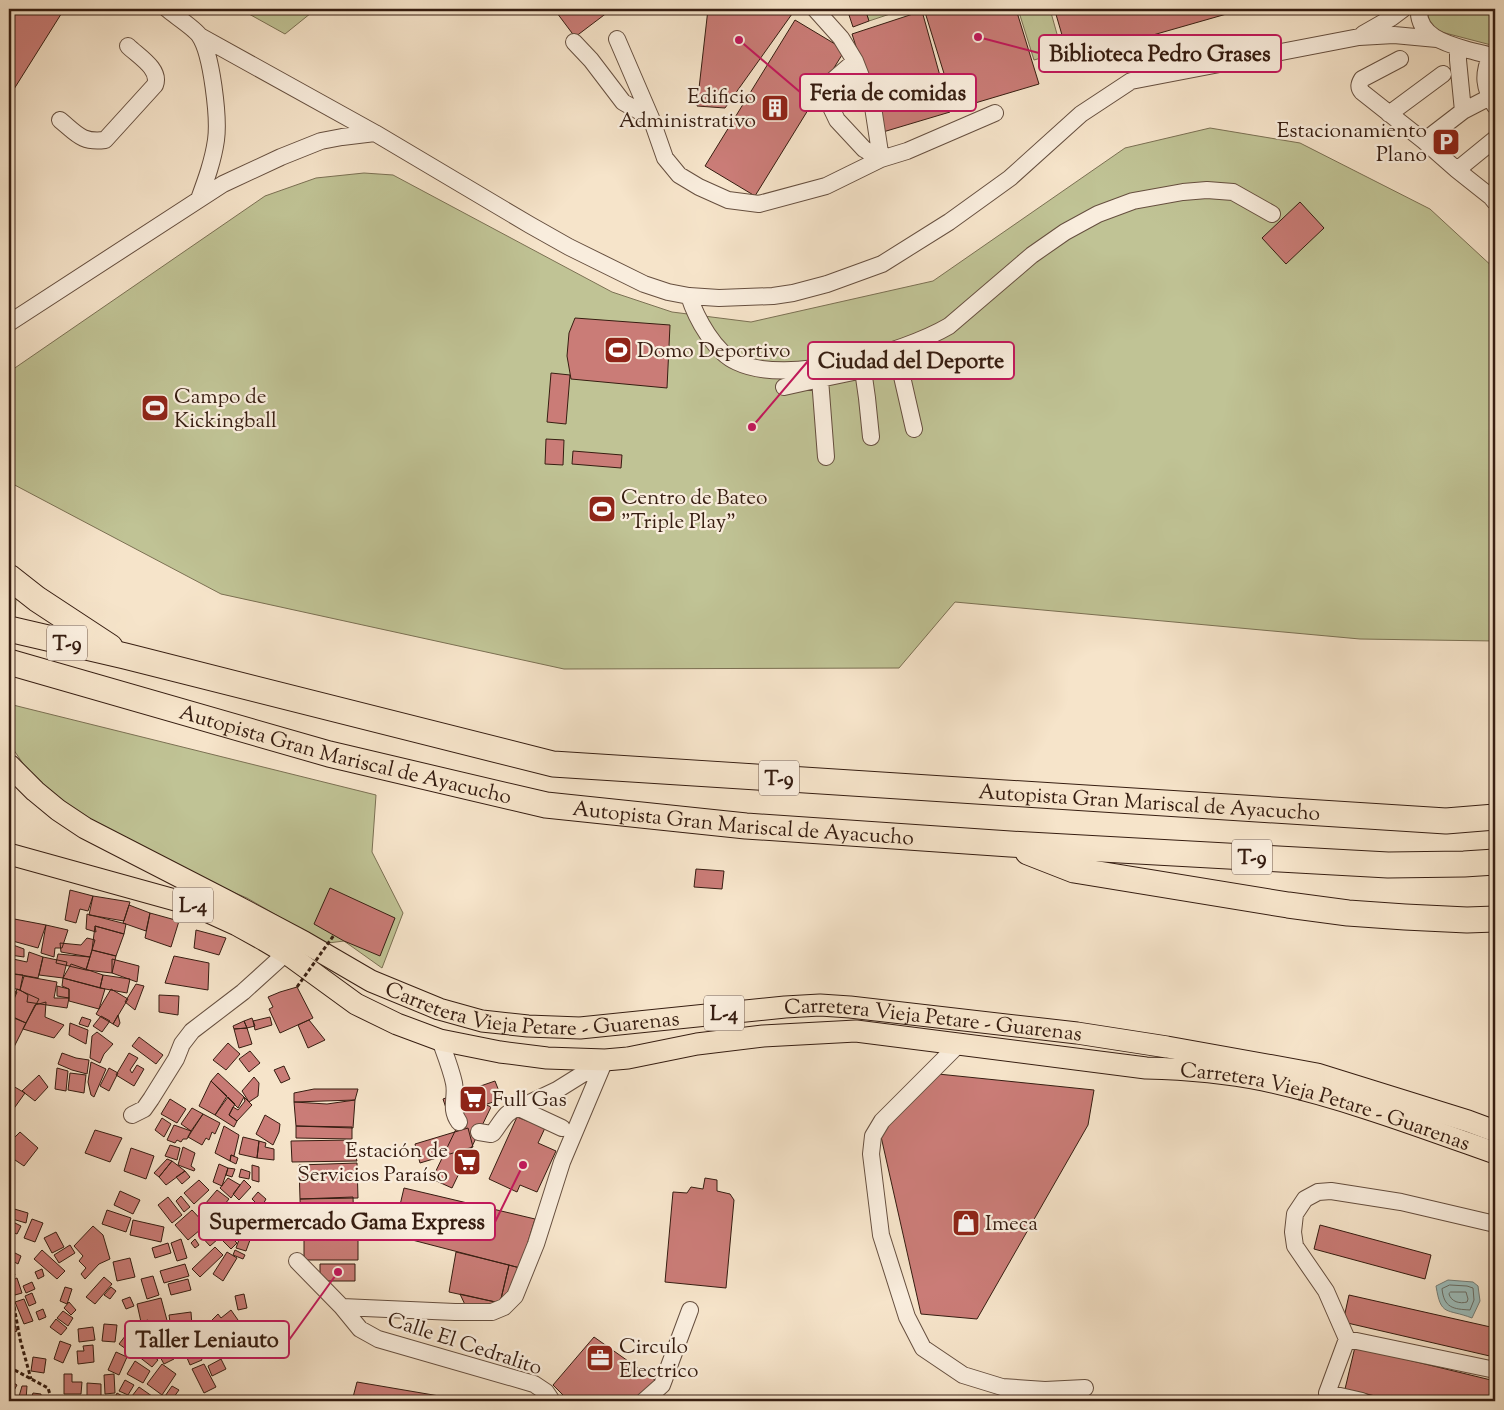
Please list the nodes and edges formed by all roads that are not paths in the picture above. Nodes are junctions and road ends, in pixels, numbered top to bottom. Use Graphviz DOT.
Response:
graph roads {
  1 [pos="167,9"];
  2 [pos="815,9"];
  3 [pos="826,9"];
  4 [pos="1404,9"];
  5 [pos="1419,9"];
  6 [pos="834,29"];
  7 [pos="200,36"];
  8 [pos="1359,37"];
  9 [pos="617,39"];
  10 [pos="1437,40"];
  11 [pos="574,42"];
  12 [pos="128,46"];
  13 [pos="1458,47"];
  14 [pos="1494,56"];
  15 [pos="1400,58"];
  16 [pos="855,61"];
  17 [pos="1443,74"];
  18 [pos="1493,102"];
  19 [pos="1462,111"];
  20 [pos="995,113"];
  21 [pos="1389,114"];
  22 [pos="650,118"];
  23 [pos="60,120"];
  24 [pos="376,133"];
  25 [pos="1495,139"];
  26 [pos="1424,142"];
  27 [pos="881,159"];
  28 [pos="1457,170"];
  29 [pos="1494,197"];
  30 [pos="199,199"];
  31 [pos="1272,214"];
  32 [pos="689,296"];
  33 [pos="9,323"];
  34 [pos="928,348"];
  35 [pos="898,359"];
  36 [pos="863,370"];
  37 [pos="820,379"];
  38 [pos="784,387"];
  39 [pos="914,429"];
  40 [pos="871,437"];
  41 [pos="826,457"];
  42 [pos="9,577"];
  43 [pos="9,629"];
  44 [pos="125,656"];
  45 [pos="9,662"];
  46 [pos="9,765"];
  47 [pos="1495,809"];
  48 [pos="1495,817"];
  49 [pos="1446,822"];
  50 [pos="1010,844"];
  51 [pos="9,854"];
  52 [pos="1495,862"];
  53 [pos="1495,919"];
  54 [pos="286,953"];
  55 [pos="440,1040"];
  56 [pos="958,1045"];
  57 [pos="605,1060"];
  58 [pos="519,1108"];
  59 [pos="132,1115"];
  60 [pos="459,1122"];
  61 [pos="562,1128"];
  62 [pos="1495,1131"];
  63 [pos="479,1132"];
  64 [pos="1495,1153"];
  65 [pos="1495,1224"];
  66 [pos="297,1261"];
  67 [pos="342,1307"];
  68 [pos="690,1310"];
  69 [pos="1347,1339"];
  70 [pos="1495,1370"];
  71 [pos="1086,1388"];
  72 [pos="1327,1397"];
  73 [pos="552,1401"];
  74 [pos="644,1401"];
  75 [pos="1362,1401"];
  1 -- 7 [label="street"];
  2 -- 6 [label="street"];
  3 -- 6 [label="street"];
  4 -- 8 [label="street"];
  5 -- 10 [label="street"];
  6 -- 16 [label="street"];
  7 -- 24 [label="street"];
  7 -- 30 [label="street"];
  8 -- 10 [label="street"];
  8 -- 32 [label="street"];
  9 -- 22 [label="street"];
  10 -- 13 [label="street"];
  11 -- 22 [label="street"];
  12 -- 23 [label="street"];
  13 -- 14 [label="street"];
  13 -- 19 [label="street"];
  14 -- 18 [label="street"];
  15 -- 21 [label="street"];
  16 -- 27 [label="street"];
  16 -- 27 [label="street"];
  17 -- 21 [label="street"];
  18 -- 19 [label="street"];
  19 -- 26 [label="street"];
  20 -- 27 [label="street"];
  21 -- 26 [label="street"];
  22 -- 27 [label="street"];
  24 -- 30 [label="street"];
  24 -- 32 [label="street"];
  25 -- 28 [label="street"];
  26 -- 28 [label="street"];
  28 -- 29 [label="street"];
  30 -- 33 [label="street"];
  31 -- 32 [label="street"];
  34 -- 35 [label="street"];
  35 -- 36 [label="street"];
  35 -- 39 [label="street"];
  36 -- 37 [label="street"];
  36 -- 40 [label="street"];
  37 -- 38 [label="street"];
  37 -- 41 [label="street"];
  42 -- 44 [label="highway"];
  43 -- 44 [label="highway, Autopista Gran Mariscal de Ayacucho / T-9"];
  44 -- 49 [label="highway, Autopista Gran Mariscal de Ayacucho / T-9"];
  45 -- 50 [label="highway, Autopista Gran Mariscal de Ayacucho / T-9"];
  46 -- 62 [label="main road, Carretera Vieja Petare - Guarenas / L-4"];
  47 -- 49 [label="highway"];
  48 -- 49 [label="highway, Autopista Gran Mariscal de Ayacucho / T-9"];
  50 -- 52 [label="highway, Autopista Gran Mariscal de Ayacucho / T-9"];
  50 -- 53 [label="highway"];
  51 -- 54 [label="main road, Carretera Vieja Petare - Guarenas / L-4"];
  54 -- 55 [label="main road, Carretera Vieja Petare - Guarenas / L-4"];
  54 -- 59 [label="street"];
  55 -- 57 [label="main road, Carretera Vieja Petare - Guarenas / L-4"];
  55 -- 60 [label="street"];
  56 -- 57 [label="main road, Carretera Vieja Petare - Guarenas / L-4"];
  56 -- 64 [label="main road, Carretera Vieja Petare - Guarenas / L-4"];
  56 -- 71 [label="street"];
  57 -- 58 [label="street"];
  57 -- 67 [label="street, Calle El Cedralito"];
  58 -- 61 [label="street"];
  58 -- 63 [label="street"];
  65 -- 69 [label="street"];
  66 -- 67 [label="street, Calle El Cedralito"];
  67 -- 73 [label="street, Calle El Cedralito"];
  68 -- 74 [label="street"];
  69 -- 70 [label="street"];
  69 -- 72 [label="street"];
  72 -- 75 [label="street"];
}
